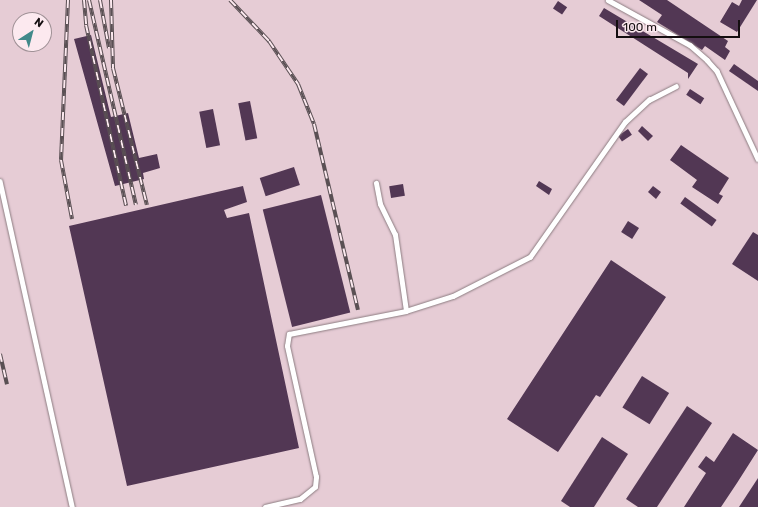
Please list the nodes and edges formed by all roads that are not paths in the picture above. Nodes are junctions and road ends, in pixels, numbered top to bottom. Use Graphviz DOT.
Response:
graph roads {
  1 [pos="608,0"];
  2 [pos="676,86"];
  3 [pos="758,159"];
  4 [pos="0,181"];
  5 [pos="376,183"];
  6 [pos="406,311"];
  7 [pos="72,507"];
  8 [pos="265,507"];
  1 -- 3 [label="lane"];
  2 -- 6 [label="lane"];
  4 -- 7 [label="lane"];
  5 -- 6 [label="lane"];
  6 -- 8 [label="lane"];
}
